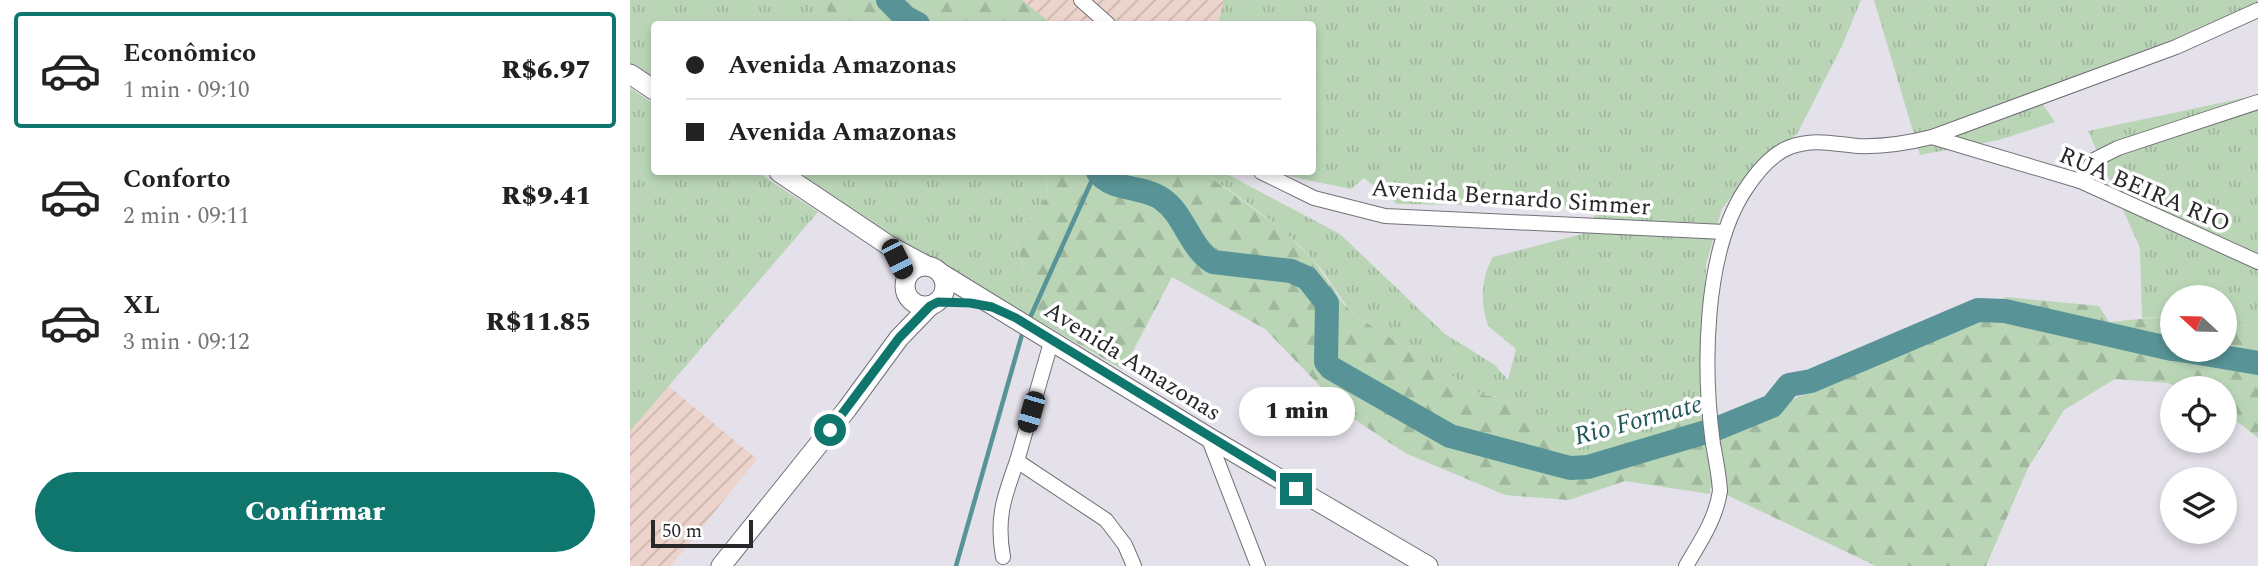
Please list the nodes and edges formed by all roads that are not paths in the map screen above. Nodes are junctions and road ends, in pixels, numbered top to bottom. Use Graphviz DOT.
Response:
graph roads {
  1 [pos="1081,0"];
  2 [pos="2258,10"];
  3 [pos="1105,21"];
  4 [pos="630,74"];
  5 [pos="651,88"];
  6 [pos="2258,102"];
  7 [pos="1932,137"];
  8 [pos="783,175"];
  9 [pos="1267,175"];
  10 [pos="2080,181"];
  11 [pos="1725,232"];
  12 [pos="888,245"];
  13 [pos="2258,262"];
  14 [pos="934,270"];
  15 [pos="907,287"];
  16 [pos="934,304"];
  17 [pos="992,307"];
  18 [pos="899,338"];
  19 [pos="1052,339"];
  20 [pos="1208,437"];
  21 [pos="1017,461"];
  22 [pos="1003,557"];
  23 [pos="722,566"];
  24 [pos="1134,566"];
  25 [pos="1258,566"];
  26 [pos="1428,566"];
  27 [pos="1686,566"];
  1 -- 3 [label="street"];
  2 -- 7 [label="street"];
  4 -- 5 [label="street"];
  6 -- 10 [label="street"];
  7 -- 10 [label="street, RUA BEIRA RIO"];
  7 -- 11 [label="street"];
  8 -- 12 [label="street, Avenida Amazonas"];
  9 -- 11 [label="street, Avenida Bernardo Simmer"];
  10 -- 13 [label="street, RUA BEIRA RIO"];
  11 -- 27 [label="street"];
  12 -- 14 [label="street, Avenida Amazonas"];
  12 -- 15 [label="street"];
  14 -- 15 [label="street"];
  14 -- 16 [label="street"];
  14 -- 17 [label="street, Avenida Amazonas"];
  15 -- 16 [label="street"];
  15 -- 18 [label="street"];
  16 -- 17 [label="street, Avenida Amazonas"];
  16 -- 18 [label="street"];
  17 -- 19 [label="street, Avenida Amazonas"];
  18 -- 23 [label="street"];
  19 -- 20 [label="street, Avenida Amazonas"];
  19 -- 21 [label="street"];
  20 -- 25 [label="street"];
  20 -- 26 [label="street, Avenida Amazonas"];
  21 -- 22 [label="street"];
  21 -- 24 [label="street"];
}
